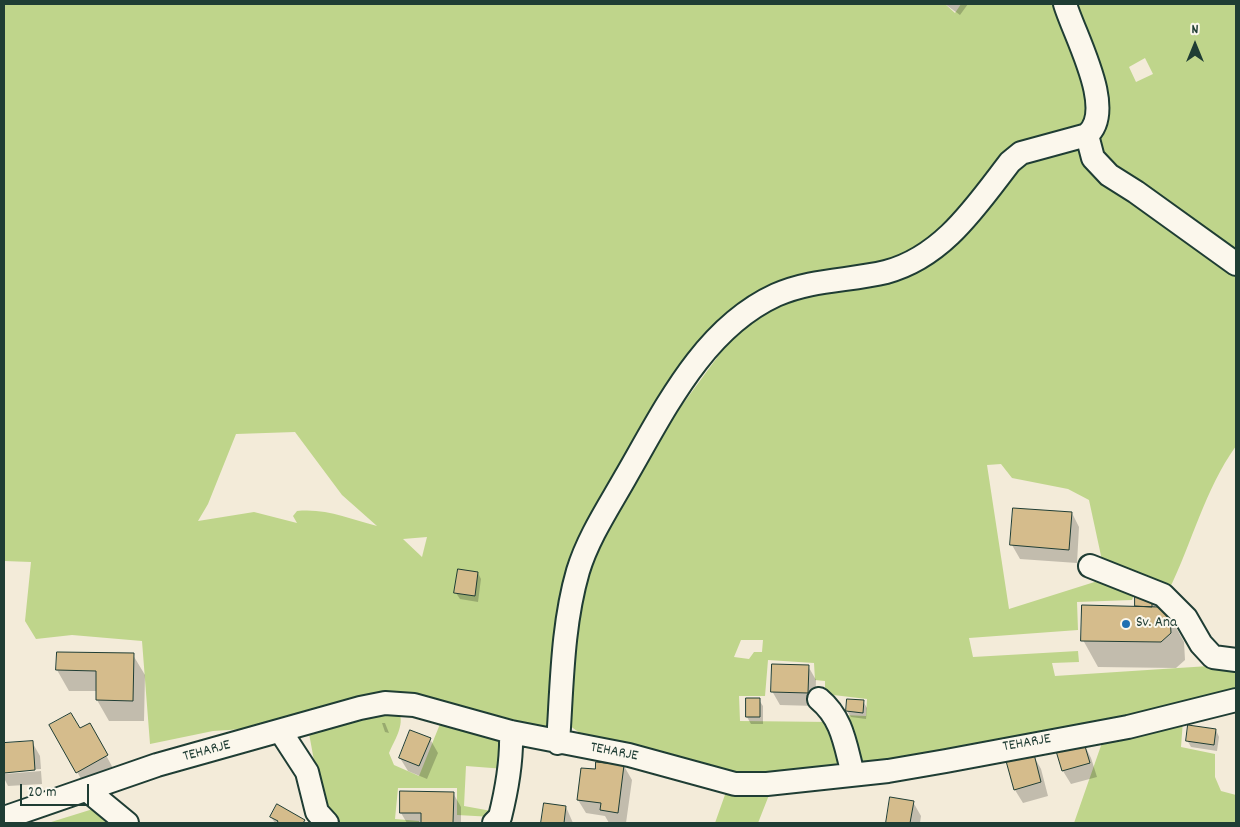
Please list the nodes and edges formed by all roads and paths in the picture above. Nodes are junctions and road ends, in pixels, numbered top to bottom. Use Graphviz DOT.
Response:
graph roads {
  1 [pos="1065,4"];
  2 [pos="1087,136"];
  3 [pos="1236,264"];
  4 [pos="1090,566"];
  5 [pos="1236,660"];
  6 [pos="819,699"];
  7 [pos="1236,700"];
  8 [pos="280,732"];
  9 [pos="511,732"];
  10 [pos="558,742"];
  11 [pos="853,774"];
  12 [pos="87,790"];
  13 [pos="4,818"];
  14 [pos="127,823"];
  15 [pos="327,823"];
  16 [pos="494,823"];
  1 -- 2 [label="street"];
  2 -- 3 [label="street"];
  2 -- 10 [label="street"];
  4 -- 5 [label="street"];
  6 -- 11 [label="street"];
  7 -- 11 [label="street, TEHARJE"];
  8 -- 9 [label="street, TEHARJE"];
  8 -- 12 [label="street, TEHARJE"];
  8 -- 15 [label="street"];
  9 -- 10 [label="street, TEHARJE"];
  9 -- 16 [label="street"];
  10 -- 11 [label="street, TEHARJE"];
  12 -- 13 [label="street, TEHARJE"];
  12 -- 14 [label="street"];
}
